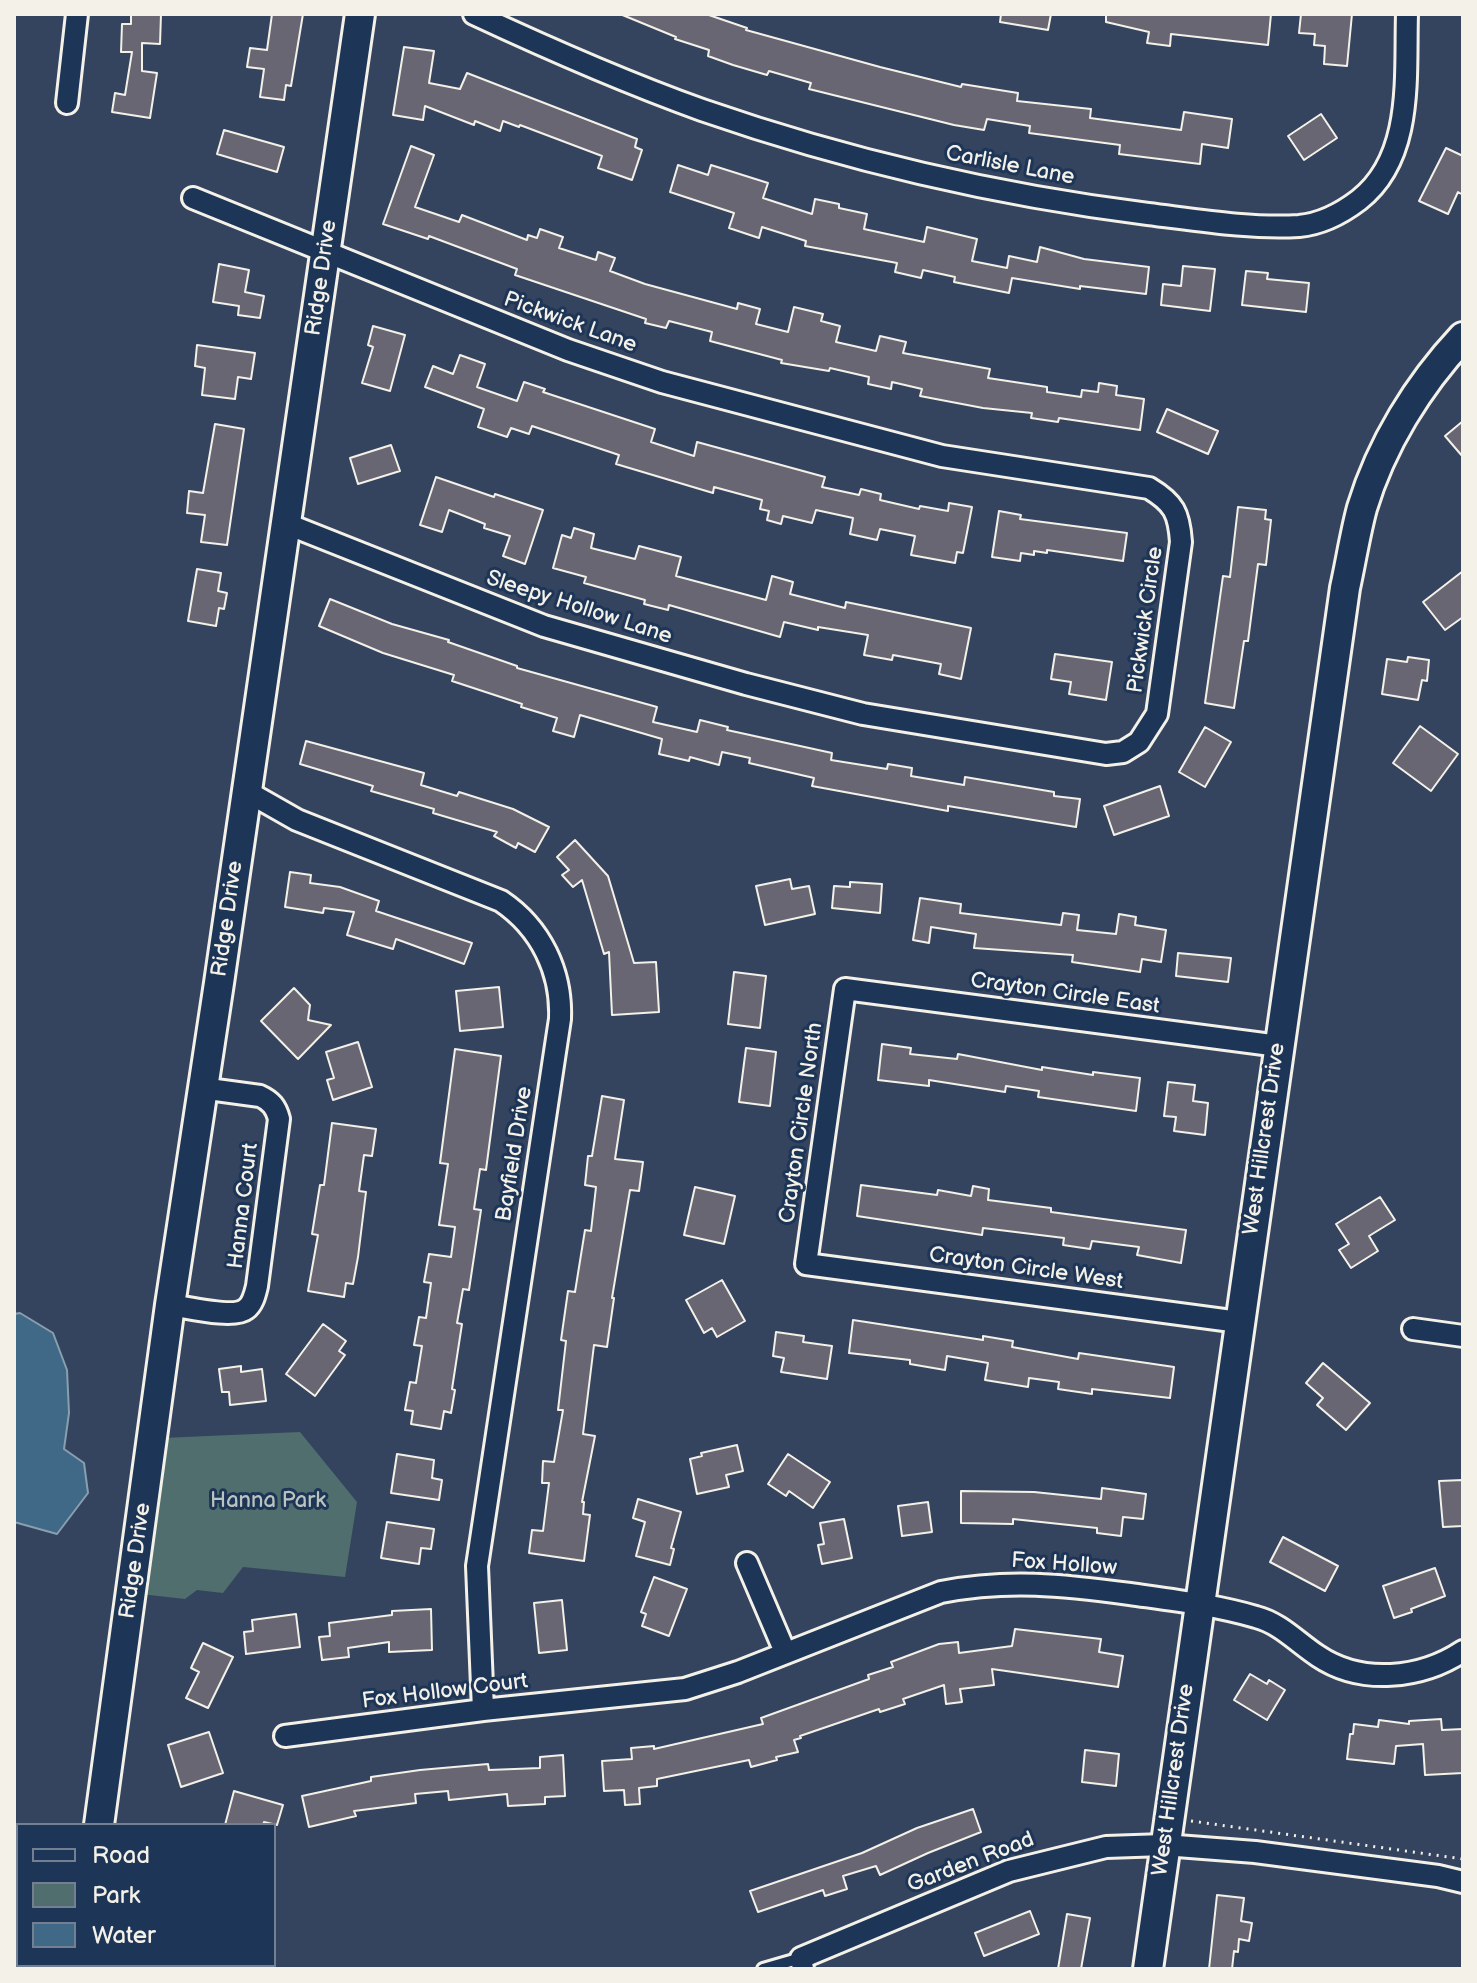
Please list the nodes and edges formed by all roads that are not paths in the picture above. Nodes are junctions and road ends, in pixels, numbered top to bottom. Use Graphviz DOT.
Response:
graph roads {
  1 [pos="77,14"];
  2 [pos="360,14"];
  3 [pos="474,14"];
  4 [pos="1407,14"];
  5 [pos="67,103"];
  6 [pos="193,198"];
  7 [pos="325,253"];
  8 [pos="1463,337"];
  9 [pos="942,456"];
  10 [pos="287,524"];
  11 [pos="863,714"];
  12 [pos="246,791"];
  13 [pos="845,989"];
  14 [pos="1279,1046"];
  15 [pos="201,1088"];
  16 [pos="806,1264"];
  17 [pos="170,1305"];
  18 [pos="1239,1322"];
  19 [pos="1413,1329"];
  20 [pos="1463,1336"];
  21 [pos="747,1563"];
  22 [pos="1198,1603"];
  23 [pos="1463,1651"];
  24 [pos="785,1652"];
  25 [pos="611,1698"];
  26 [pos="483,1710"];
  27 [pos="285,1736"];
  28 [pos="99,1823"];
  29 [pos="1164,1845"];
  30 [pos="1463,1882"];
  31 [pos="802,1964"];
  32 [pos="763,1969"];
  33 [pos="1148,1969"];
  1 -- 5 [label="street"];
  2 -- 7 [label="street, Ridge Drive"];
  3 -- 4 [label="street, Carlisle Lane"];
  6 -- 7 [label="street, Pickwick Lane"];
  7 -- 9 [label="street, Pickwick Lane"];
  7 -- 10 [label="street, Ridge Drive"];
  8 -- 14 [label="street, West Hillcrest Drive"];
  9 -- 11 [label="street, Pickwick Circle"];
  10 -- 11 [label="street, Sleepy Hollow Lane"];
  10 -- 12 [label="street, Ridge Drive"];
  12 -- 15 [label="street, Ridge Drive"];
  12 -- 26 [label="street, Bayfield Drive"];
  13 -- 14 [label="street, Crayton Circle East"];
  13 -- 16 [label="street, Crayton Circle North"];
  14 -- 18 [label="street, West Hillcrest Drive"];
  15 -- 17 [label="street, Ridge Drive"];
  15 -- 17 [label="street, Hanna Court"];
  16 -- 18 [label="street, Crayton Circle West"];
  17 -- 28 [label="street, Ridge Drive"];
  18 -- 22 [label="street, West Hillcrest Drive"];
  19 -- 20 [label="street"];
  21 -- 24 [label="street"];
  22 -- 23 [label="street, Fox Hollow"];
  22 -- 24 [label="street, Fox Hollow"];
  22 -- 29 [label="street, West Hillcrest Drive"];
  24 -- 25 [label="street, Fox Hollow"];
  25 -- 26 [label="street, Fox Hollow Court"];
  26 -- 27 [label="street, Fox Hollow Court"];
  29 -- 30 [label="street, Garden Road"];
  29 -- 31 [label="street, Garden Road"];
  29 -- 33 [label="street, West Hillcrest Drive"];
  31 -- 32 [label="lane"];
}
